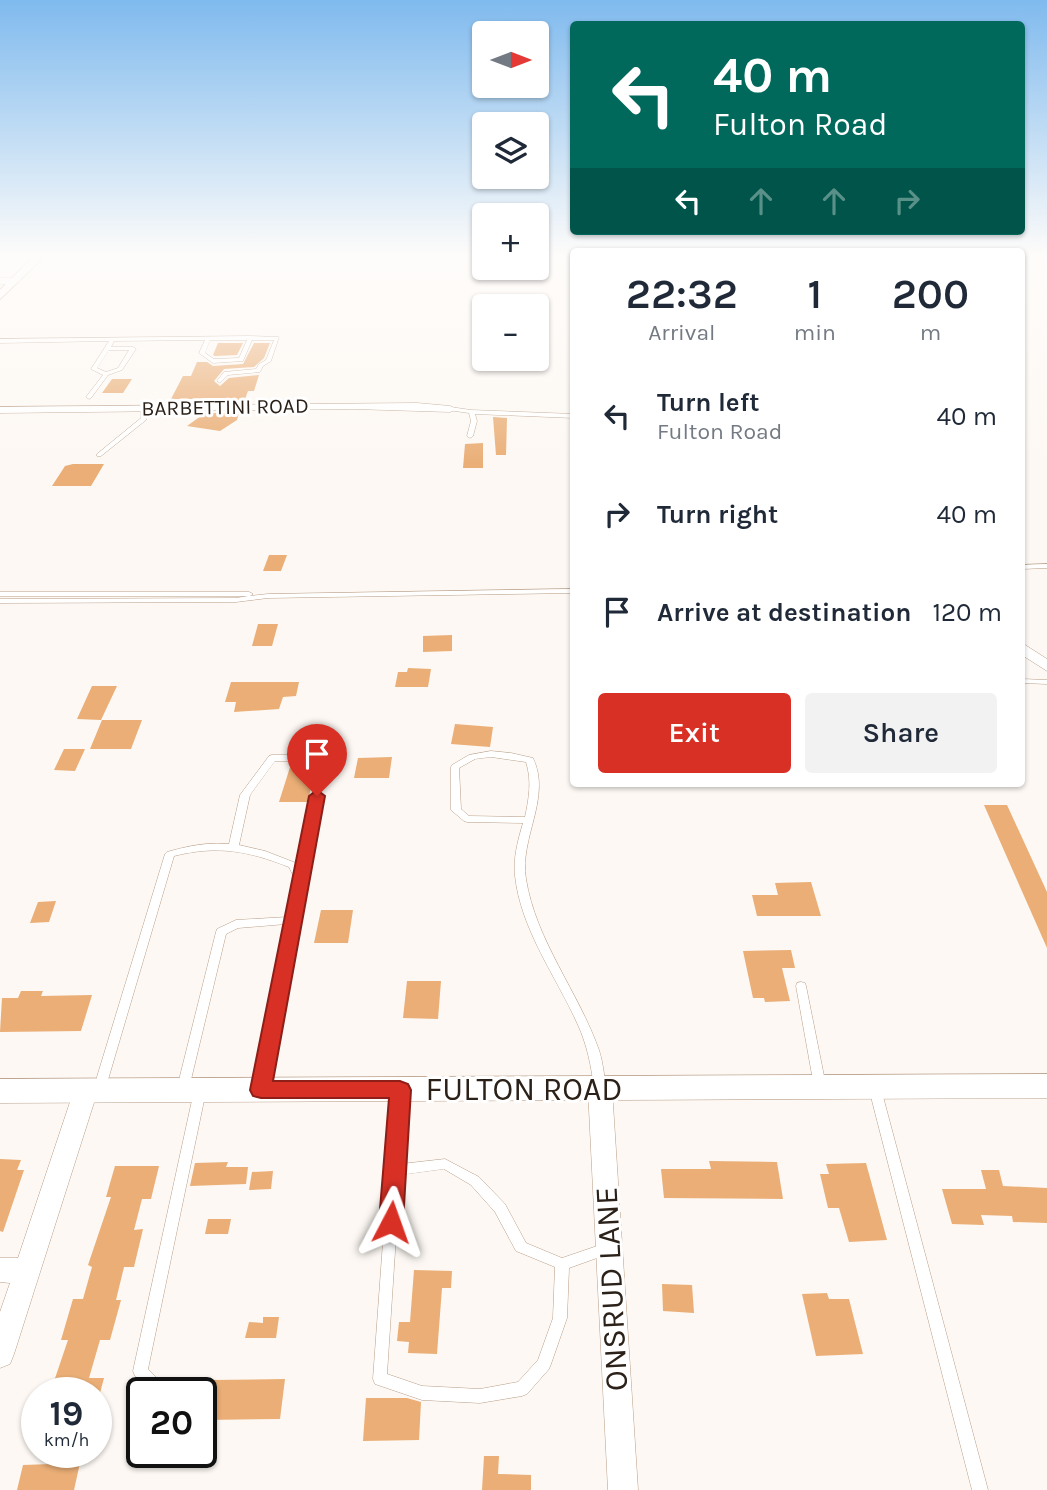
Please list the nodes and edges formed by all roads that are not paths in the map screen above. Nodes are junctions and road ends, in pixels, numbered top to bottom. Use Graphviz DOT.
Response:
graph roads {
  1 [pos="250,338"];
  2 [pos="208,339"];
  3 [pos="112,340"];
  4 [pos="0,341"];
  5 [pos="107,348"];
  6 [pos="106,374"];
  7 [pos="220,381"];
  8 [pos="89,397"];
  9 [pos="143,408"];
  10 [pos="450,409"];
  11 [pos="0,410"];
  12 [pos="471,412"];
  13 [pos="570,416"];
  14 [pos="470,436"];
  15 [pos="99,455"];
  16 [pos="1047,566"];
  17 [pos="1025,567"];
  18 [pos="570,592"];
  19 [pos="0,594"];
  20 [pos="268,596"];
  21 [pos="0,601"];
  22 [pos="1025,650"];
  23 [pos="1047,666"];
  24 [pos="1025,681"];
  25 [pos="1047,682"];
  26 [pos="527,820"];
  27 [pos="233,848"];
  28 [pos="300,879"];
  29 [pos="292,920"];
  30 [pos="801,986"];
  31 [pos="1047,1086"];
  32 [pos="820,1087"];
  33 [pos="874,1087"];
  34 [pos="600,1089"];
  35 [pos="93,1090"];
  36 [pos="192,1090"];
  37 [pos="261,1090"];
  38 [pos="400,1090"];
  39 [pos="0,1091"];
  40 [pos="394,1170"];
  41 [pos="609,1248"];
  42 [pos="562,1264"];
  43 [pos="13,1270"];
  44 [pos="0,1353"];
  45 [pos="146,1377"];
  46 [pos="623,1490"];
  47 [pos="980,1490"];
  1 -- 2 [label="lane"];
  1 -- 2 [label="lane"];
  1 -- 7 [label="lane"];
  2 -- 3 [label="lane"];
  3 -- 4 [label="lane"];
  3 -- 5 [label="lane"];
  5 -- 6 [label="lane"];
  5 -- 6 [label="lane"];
  6 -- 8 [label="lane"];
  9 -- 10 [label="street, BARBETTINI ROAD"];
  9 -- 11 [label="street, BARBETTINI ROAD"];
  9 -- 15 [label="lane"];
  10 -- 12 [label="lane"];
  12 -- 13 [label="lane"];
  12 -- 14 [label="lane"];
  16 -- 17 [label="lane"];
  18 -- 20 [label="lane"];
  19 -- 20 [label="lane"];
  20 -- 21 [label="lane"];
  22 -- 23 [label="street"];
  24 -- 25 [label="lane"];
  26 -- 26 [label="lane"];
  26 -- 34 [label="lane"];
  27 -- 28 [label="lane"];
  27 -- 28 [label="lane"];
  27 -- 35 [label="lane"];
  28 -- 29 [label="lane"];
  29 -- 36 [label="lane"];
  29 -- 37 [label="lane"];
  30 -- 32 [label="lane"];
  31 -- 33 [label="main road, FULTON ROAD"];
  32 -- 33 [label="main road, FULTON ROAD"];
  32 -- 34 [label="main road, FULTON ROAD"];
  33 -- 47 [label="lane"];
  34 -- 38 [label="main road, FULTON ROAD"];
  34 -- 41 [label="street, ONSRUD LANE"];
  35 -- 36 [label="main road, FULTON ROAD"];
  35 -- 39 [label="main road, FULTON ROAD"];
  35 -- 43 [label="street"];
  36 -- 37 [label="main road, FULTON ROAD"];
  36 -- 45 [label="lane"];
  37 -- 38 [label="main road, FULTON ROAD"];
  38 -- 40 [label="lane"];
  40 -- 42 [label="lane"];
  40 -- 42 [label="lane"];
  41 -- 42 [label="lane"];
  41 -- 46 [label="street, ONSRUD LANE"];
  43 -- 44 [label="street"];
}
